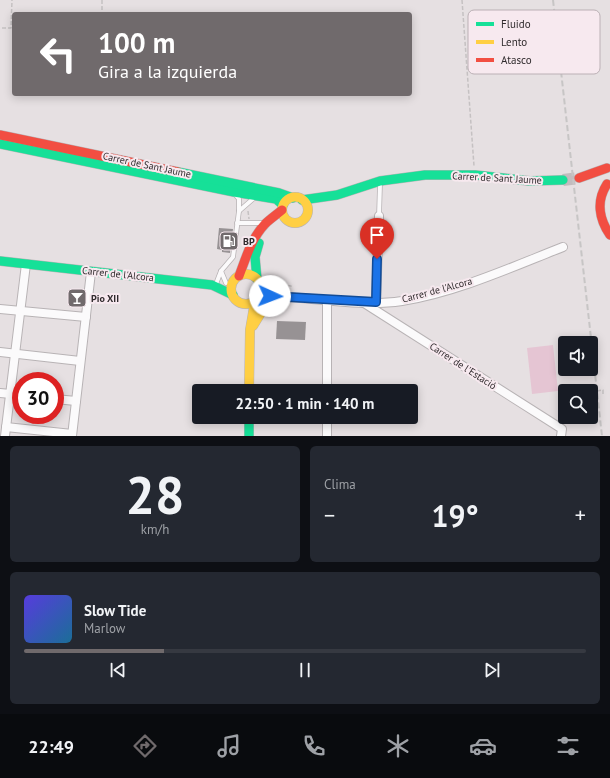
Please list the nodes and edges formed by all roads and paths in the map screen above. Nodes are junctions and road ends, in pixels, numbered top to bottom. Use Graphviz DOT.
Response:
graph roads {
  1 [pos="12,0"];
  2 [pos="102,0"];
  3 [pos="462,0"];
  4 [pos="102,12"];
  5 [pos="2,28"];
  6 [pos="0,135"];
  7 [pos="0,144"];
  8 [pos="609,167"];
  9 [pos="475,175"];
  10 [pos="563,180"];
  11 [pos="380,181"];
  12 [pos="608,184"];
  13 [pos="234,192"];
  14 [pos="337,195"];
  15 [pos="256,196"];
  16 [pos="293,198"];
  17 [pos="302,200"];
  18 [pos="248,203"];
  19 [pos="282,208"];
  20 [pos="239,211"];
  21 [pos="307,212"];
  22 [pos="379,216"];
  23 [pos="290,222"];
  24 [pos="237,223"];
  25 [pos="248,223"];
  26 [pos="265,224"];
  27 [pos="610,235"];
  28 [pos="563,247"];
  29 [pos="233,256"];
  30 [pos="0,261"];
  31 [pos="244,263"];
  32 [pos="26,264"];
  33 [pos="221,270"];
  34 [pos="92,272"];
  35 [pos="233,280"];
  36 [pos="258,281"];
  37 [pos="270,283"];
  38 [pos="214,285"];
  39 [pos="233,295"];
  40 [pos="286,296"];
  41 [pos="257,298"];
  42 [pos="327,300"];
  43 [pos="240,302"];
  44 [pos="363,302"];
  45 [pos="376,302"];
  46 [pos="0,309"];
  47 [pos="20,311"];
  48 [pos="86,317"];
  49 [pos="250,330"];
  50 [pos="0,352"];
  51 [pos="15,354"];
  52 [pos="80,361"];
  53 [pos="249,384"];
  54 [pos="327,384"];
  55 [pos="598,391"];
  56 [pos="0,393"];
  57 [pos="10,394"];
  58 [pos="604,396"];
  59 [pos="64,400"];
  60 [pos="76,401"];
  61 [pos="249,424"];
  62 [pos="327,424"];
  63 [pos="5,432"];
  64 [pos="561,432"];
  65 [pos="72,435"];
  66 [pos="249,436"];
  67 [pos="327,436"];
  1 -- 5 [label="path"];
  2 -- 4 [label="path"];
  3 -- 9 [label="path"];
  6 -- 16 [label="street, Carrer de Sant Jaume"];
  7 -- 13 [label="street, Carrer de Sant Jaume"];
  8 -- 12 [label="street"];
  8 -- 12 [label="street"];
  9 -- 10 [label="street, Carrer de Sant Jaume"];
  9 -- 11 [label="street, Carrer de Sant Jaume"];
  11 -- 14 [label="street, Carrer de Sant Jaume"];
  11 -- 22 [label="lane"];
  12 -- 27 [label="street"];
  13 -- 15 [label="street, Carrer de Sant Jaume"];
  13 -- 20 [label="lane"];
  14 -- 17 [label="street, Carrer de Sant Jaume"];
  14 -- 21 [label="street, Carrer de Sant Jaume"];
  15 -- 18 [label="lane"];
  15 -- 19 [label="street, Carrer de Sant Jaume"];
  16 -- 17 [label="street"];
  16 -- 19 [label="street"];
  17 -- 21 [label="street"];
  18 -- 20 [label="lane"];
  18 -- 25 [label="path"];
  19 -- 23 [label="street"];
  19 -- 26 [label="street"];
  20 -- 24 [label="lane"];
  21 -- 23 [label="street"];
  22 -- 45 [label="street"];
  23 -- 36 [label="street"];
  24 -- 25 [label="lane"];
  24 -- 29 [label="lane"];
  25 -- 26 [label="lane"];
  26 -- 31 [label="street"];
  28 -- 45 [label="street, Carrer de l'Alcora"];
  29 -- 31 [label="lane"];
  29 -- 33 [label="lane"];
  30 -- 32 [label="street, Carrer de l'Alcora"];
  31 -- 35 [label="street"];
  32 -- 34 [label="street, Carrer de l'Alcora"];
  32 -- 47 [label="street"];
  33 -- 35 [label="lane"];
  33 -- 38 [label="lane"];
  34 -- 38 [label="street, Carrer de l'Alcora"];
  34 -- 48 [label="street"];
  35 -- 36 [label="street"];
  35 -- 38 [label="street"];
  35 -- 39 [label="street"];
  36 -- 40 [label="street, Carrer de l'Alcora"];
  36 -- 41 [label="street"];
  37 -- 40 [label="path"];
  38 -- 39 [label="street, Carrer de l'Alcora"];
  39 -- 43 [label="street"];
  40 -- 41 [label="street, Carrer de l'Alcora"];
  40 -- 42 [label="street, Carrer de l'Alcora"];
  40 -- 49 [label="street"];
  41 -- 43 [label="street"];
  41 -- 49 [label="street"];
  42 -- 44 [label="street, Carrer de l'Alcora"];
  42 -- 54 [label="street"];
  43 -- 49 [label="street"];
  44 -- 45 [label="street, Carrer de l'Alcora"];
  44 -- 64 [label="street, Carrer de l'Estació"];
  46 -- 47 [label="street"];
  47 -- 48 [label="street"];
  47 -- 51 [label="street"];
  48 -- 52 [label="street"];
  49 -- 53 [label="street"];
  50 -- 51 [label="street"];
  51 -- 52 [label="street"];
  51 -- 57 [label="street"];
  52 -- 60 [label="street"];
  55 -- 58 [label="path, bridge"];
  56 -- 57 [label="street"];
  57 -- 63 [label="street"];
  59 -- 60 [label="street"];
  60 -- 65 [label="street"];
  61 -- 66 [label="street"];
  62 -- 67 [label="street"];
  63 -- 65 [label="street"];
}
